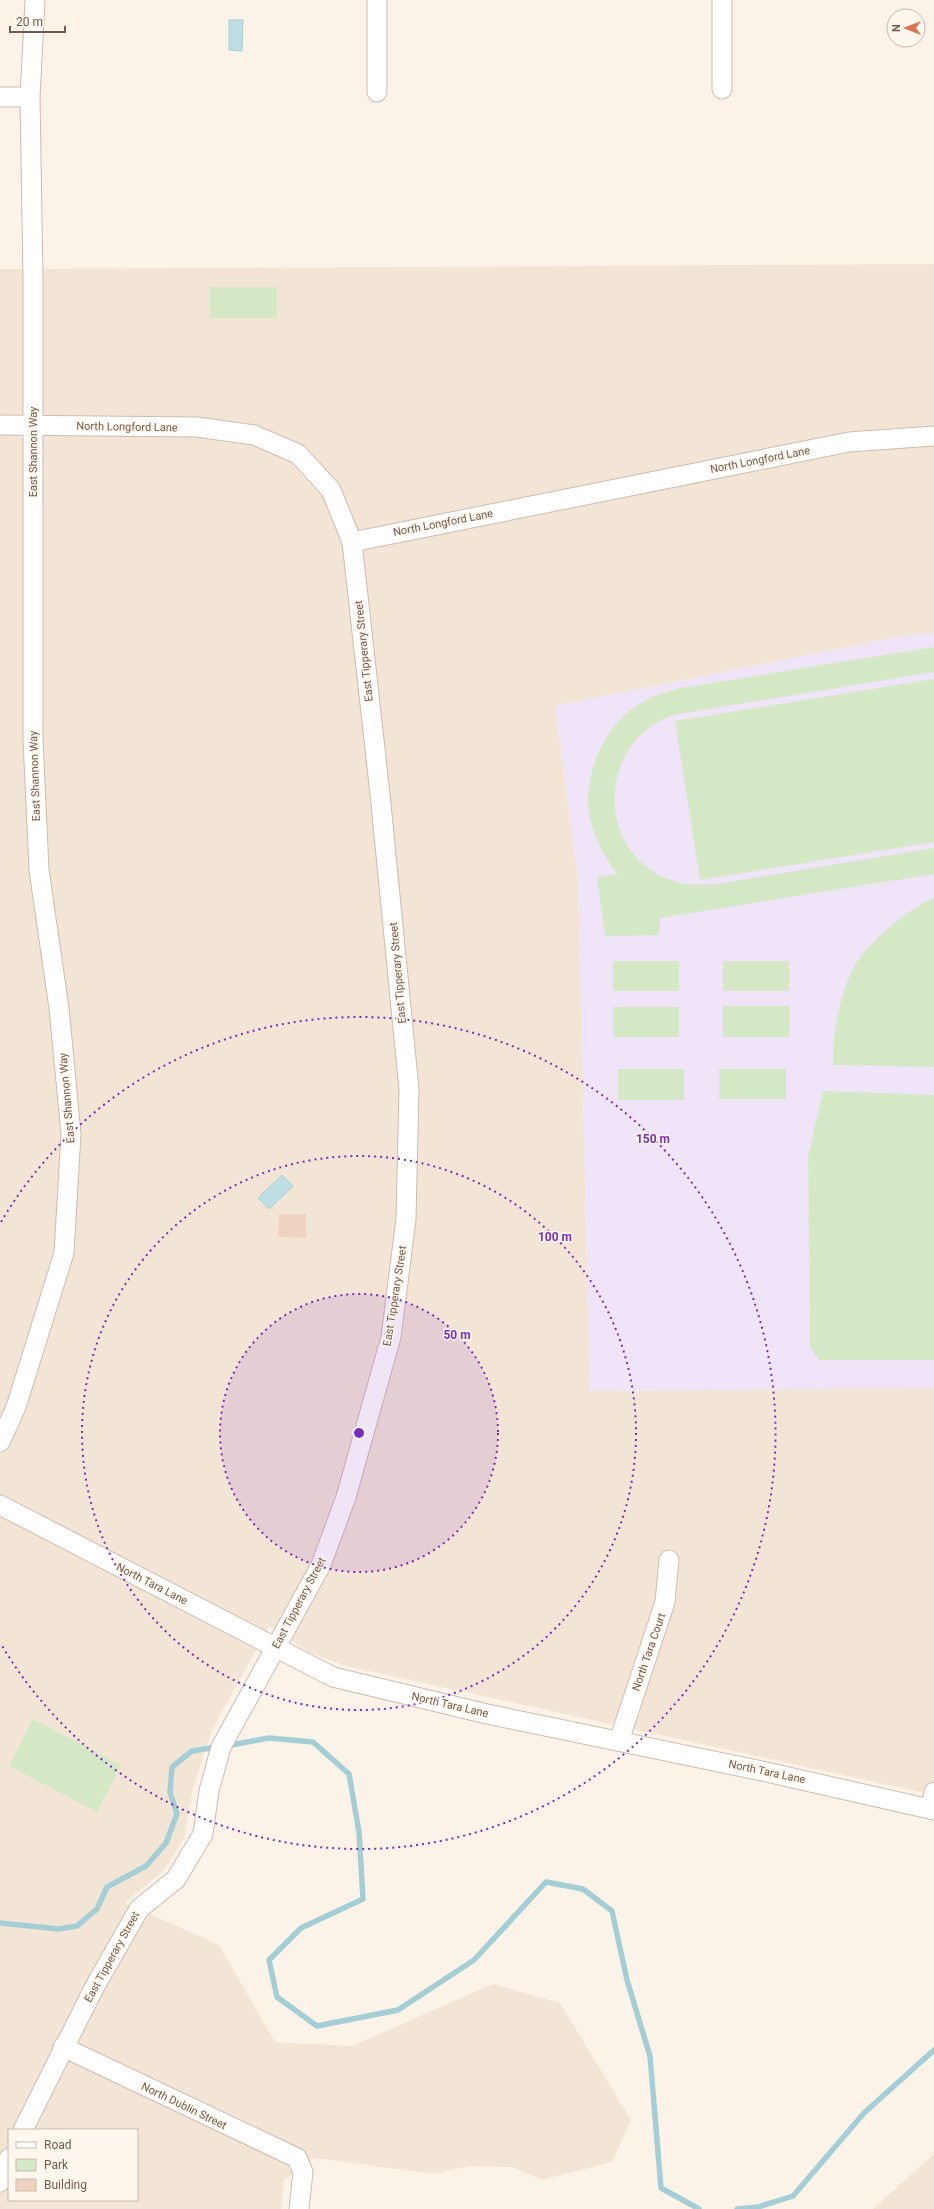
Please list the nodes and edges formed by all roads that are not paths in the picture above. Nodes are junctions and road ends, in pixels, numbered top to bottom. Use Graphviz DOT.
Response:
graph roads {
  1 [pos="35,0"];
  2 [pos="377,0"];
  3 [pos="722,0"];
  4 [pos="722,89"];
  5 [pos="377,92"];
  6 [pos="0,97"];
  7 [pos="30,97"];
  8 [pos="0,425"];
  9 [pos="33,426"];
  10 [pos="934,436"];
  11 [pos="352,542"];
  12 [pos="0,1442"];
  13 [pos="0,1505"];
  14 [pos="669,1560"];
  15 [pos="275,1648"];
  16 [pos="619,1741"];
  17 [pos="933,1804"];
  18 [pos="63,2047"];
  19 [pos="23,2129"];
  20 [pos="8,2161"];
  21 [pos="0,2182"];
  22 [pos="299,2209"];
  1 -- 7 [label="street, East Shannon Way"];
  2 -- 5 [label="street"];
  3 -- 4 [label="street"];
  6 -- 7 [label="street"];
  7 -- 9 [label="street, East Shannon Way"];
  8 -- 9 [label="street, North Longford Lane"];
  9 -- 11 [label="street, North Longford Lane"];
  9 -- 12 [label="street, East Shannon Way"];
  10 -- 11 [label="street, North Longford Lane"];
  11 -- 15 [label="street, East Tipperary Street"];
  13 -- 15 [label="street, North Tara Lane"];
  14 -- 16 [label="street, North Tara Court"];
  15 -- 16 [label="street, North Tara Lane"];
  15 -- 18 [label="street, East Tipperary Street"];
  16 -- 17 [label="street, North Tara Lane"];
  18 -- 19 [label="street, East Tipperary Street"];
  18 -- 22 [label="street, North Dublin Street"];
  20 -- 21 [label="street"];
}
